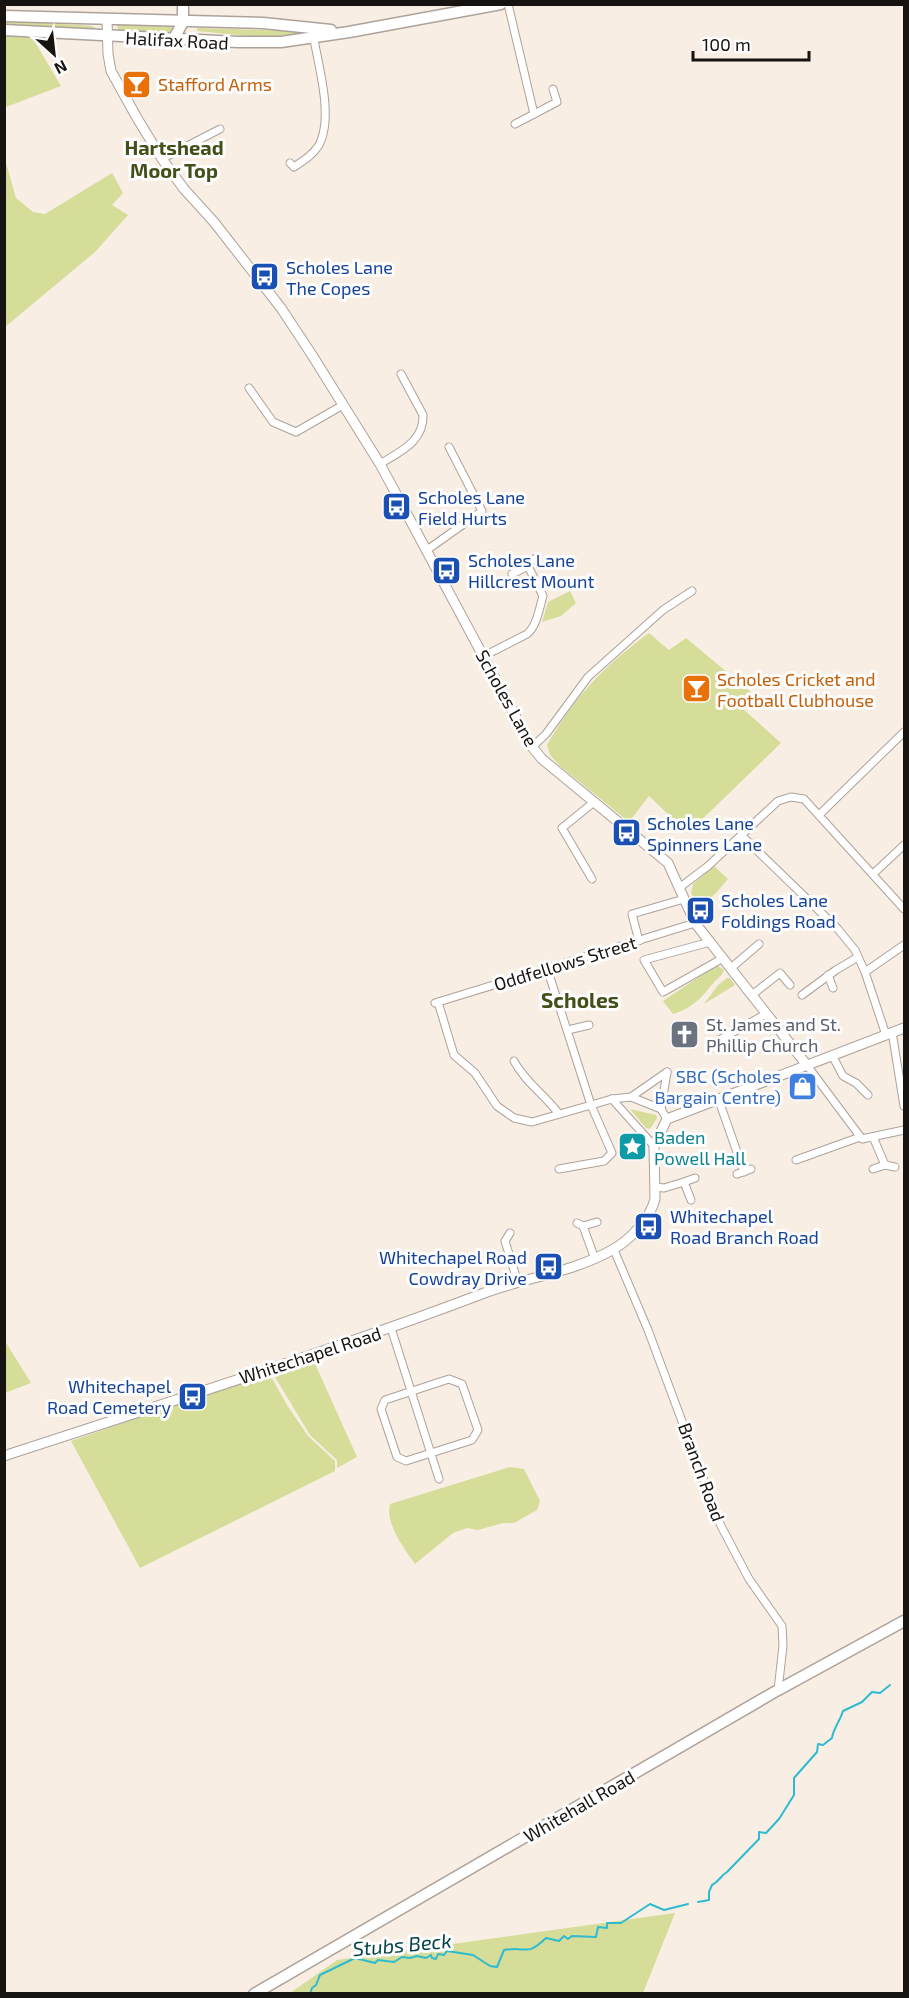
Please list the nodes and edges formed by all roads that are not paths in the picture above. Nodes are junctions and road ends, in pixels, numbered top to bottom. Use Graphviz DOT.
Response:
graph roads {
  1 [pos="183,4"];
  2 [pos="501,4"];
  3 [pos="508,4"];
  4 [pos="4,16"];
  5 [pos="107,20"];
  6 [pos="183,22"];
  7 [pos="4,30"];
  8 [pos="313,33"];
  9 [pos="108,37"];
  10 [pos="173,39"];
  11 [pos="236,42"];
  12 [pos="553,89"];
  13 [pos="534,114"];
  14 [pos="515,124"];
  15 [pos="220,129"];
  16 [pos="162,159"];
  17 [pos="290,163"];
  18 [pos="401,374"];
  19 [pos="249,388"];
  20 [pos="343,405"];
  21 [pos="450,447"];
  22 [pos="380,464"];
  23 [pos="427,550"];
  24 [pos="536,558"];
  25 [pos="528,566"];
  26 [pos="512,574"];
  27 [pos="692,591"];
  28 [pos="484,656"];
  29 [pos="904,732"];
  30 [pos="532,747"];
  31 [pos="594,802"];
  32 [pos="819,815"];
  33 [pos="741,835"];
  34 [pos="904,845"];
  35 [pos="873,874"];
  36 [pos="592,879"];
  37 [pos="679,888"];
  38 [pos="684,899"];
  39 [pos="904,909"];
  40 [pos="695,923"];
  41 [pos="639,941"];
  42 [pos="710,942"];
  43 [pos="759,944"];
  44 [pos="904,945"];
  45 [pos="858,957"];
  46 [pos="723,958"];
  47 [pos="547,968"];
  48 [pos="730,968"];
  49 [pos="865,972"];
  50 [pos="828,975"];
  51 [pos="790,985"];
  52 [pos="833,988"];
  53 [pos="752,994"];
  54 [pos="802,995"];
  55 [pos="766,1014"];
  56 [pos="589,1025"];
  57 [pos="904,1028"];
  58 [pos="568,1030"];
  59 [pos="889,1034"];
  60 [pos="712,1044"];
  61 [pos="832,1055"];
  62 [pos="514,1061"];
  63 [pos="806,1064"];
  64 [pos="868,1095"];
  65 [pos="631,1096"];
  66 [pos="718,1098"];
  67 [pos="612,1100"];
  68 [pos="591,1105"];
  69 [pos="904,1106"];
  70 [pos="661,1108"];
  71 [pos="559,1114"];
  72 [pos="667,1119"];
  73 [pos="904,1130"];
  74 [pos="860,1137"];
  75 [pos="873,1137"];
  76 [pos="654,1146"];
  77 [pos="796,1160"];
  78 [pos="885,1165"];
  79 [pos="895,1167"];
  80 [pos="559,1169"];
  81 [pos="873,1169"];
  82 [pos="744,1172"];
  83 [pos="695,1178"];
  84 [pos="684,1182"];
  85 [pos="655,1187"];
  86 [pos="691,1200"];
  87 [pos="597,1222"];
  88 [pos="510,1233"];
  89 [pos="614,1250"];
  90 [pos="595,1259"];
  91 [pos="518,1283"];
  92 [pos="391,1328"];
  93 [pos="411,1392"];
  94 [pos="431,1453"];
  95 [pos="4,1456"];
  96 [pos="439,1479"];
  97 [pos="904,1621"];
  98 [pos="778,1690"];
  99 [pos="254,1994"];
  1 -- 6 [label="main road"];
  2 -- 8 [label="main road, Halifax Road"];
  3 -- 13 [label="street"];
  4 -- 5 [label="main road, Halifax Road"];
  5 -- 6 [label="main road, Halifax Road"];
  5 -- 9 [label="main road, Scholes Lane"];
  6 -- 8 [label="main road, Halifax Road"];
  6 -- 10 [label="main road"];
  6 -- 11 [label="main road"];
  7 -- 9 [label="main road, Halifax Road"];
  8 -- 11 [label="main road, Halifax Road"];
  8 -- 17 [label="street"];
  9 -- 10 [label="main road, Halifax Road"];
  9 -- 16 [label="main road, Scholes Lane"];
  10 -- 11 [label="main road, Halifax Road"];
  12 -- 13 [label="street"];
  13 -- 14 [label="street"];
  15 -- 16 [label="street"];
  16 -- 20 [label="main road, Scholes Lane"];
  18 -- 22 [label="street"];
  19 -- 20 [label="street"];
  20 -- 22 [label="main road, Scholes Lane"];
  21 -- 23 [label="street"];
  22 -- 23 [label="main road, Scholes Lane"];
  23 -- 28 [label="main road, Scholes Lane"];
  24 -- 25 [label="street"];
  25 -- 26 [label="street"];
  25 -- 28 [label="street"];
  27 -- 30 [label="street"];
  28 -- 30 [label="main road, Scholes Lane"];
  29 -- 32 [label="street"];
  30 -- 31 [label="main road, Scholes Lane"];
  31 -- 36 [label="street"];
  31 -- 37 [label="main road, Scholes Lane"];
  32 -- 33 [label="street"];
  32 -- 35 [label="street"];
  33 -- 37 [label="street"];
  33 -- 45 [label="street"];
  34 -- 35 [label="street"];
  35 -- 39 [label="street"];
  37 -- 38 [label="main road, Scholes Lane"];
  38 -- 40 [label="main road, Scholes Lane"];
  38 -- 41 [label="street"];
  40 -- 41 [label="street, Oddfellows Street"];
  40 -- 42 [label="main road, Scholes Lane"];
  41 -- 47 [label="street, Oddfellows Street"];
  42 -- 46 [label="main road, Scholes Lane"];
  42 -- 46 [label="street"];
  43 -- 48 [label="street"];
  44 -- 49 [label="street"];
  45 -- 49 [label="street"];
  45 -- 50 [label="street"];
  46 -- 48 [label="main road, Scholes Lane"];
  47 -- 58 [label="street"];
  47 -- 71 [label="street, Oddfellows Street"];
  48 -- 53 [label="main road, Scholes Lane"];
  49 -- 59 [label="street"];
  50 -- 52 [label="street"];
  50 -- 54 [label="street"];
  51 -- 53 [label="street"];
  53 -- 55 [label="main road, Scholes Lane"];
  55 -- 60 [label="street"];
  55 -- 63 [label="main road, Scholes Lane"];
  56 -- 58 [label="street"];
  57 -- 59 [label="main road"];
  58 -- 68 [label="street"];
  59 -- 61 [label="main road"];
  59 -- 69 [label="street"];
  61 -- 63 [label="main road"];
  61 -- 64 [label="street"];
  62 -- 71 [label="street"];
  63 -- 66 [label="main road"];
  63 -- 74 [label="street"];
  65 -- 67 [label="street"];
  65 -- 70 [label="street"];
  65 -- 70 [label="street"];
  66 -- 72 [label="main road"];
  66 -- 82 [label="street"];
  67 -- 68 [label="street"];
  67 -- 76 [label="street"];
  68 -- 71 [label="street"];
  68 -- 80 [label="street"];
  70 -- 72 [label="street"];
  72 -- 76 [label="main road"];
  73 -- 75 [label="street"];
  74 -- 75 [label="street"];
  74 -- 77 [label="street"];
  75 -- 78 [label="street"];
  76 -- 85 [label="main road, Whitechapel Road"];
  78 -- 79 [label="street"];
  78 -- 81 [label="street"];
  83 -- 84 [label="street"];
  84 -- 85 [label="street"];
  84 -- 86 [label="street"];
  85 -- 89 [label="main road, Whitechapel Road"];
  87 -- 90 [label="street"];
  88 -- 91 [label="street"];
  89 -- 90 [label="main road, Whitechapel Road"];
  89 -- 98 [label="street, Branch Road"];
  90 -- 91 [label="main road, Whitechapel Road"];
  91 -- 92 [label="main road, Whitechapel Road"];
  92 -- 93 [label="street"];
  92 -- 95 [label="main road, Whitechapel Road"];
  93 -- 94 [label="street"];
  93 -- 94 [label="street"];
  93 -- 94 [label="street"];
  94 -- 96 [label="street"];
  97 -- 98 [label="main road, Whitehall Road"];
  98 -- 99 [label="main road, Whitehall Road"];
}
